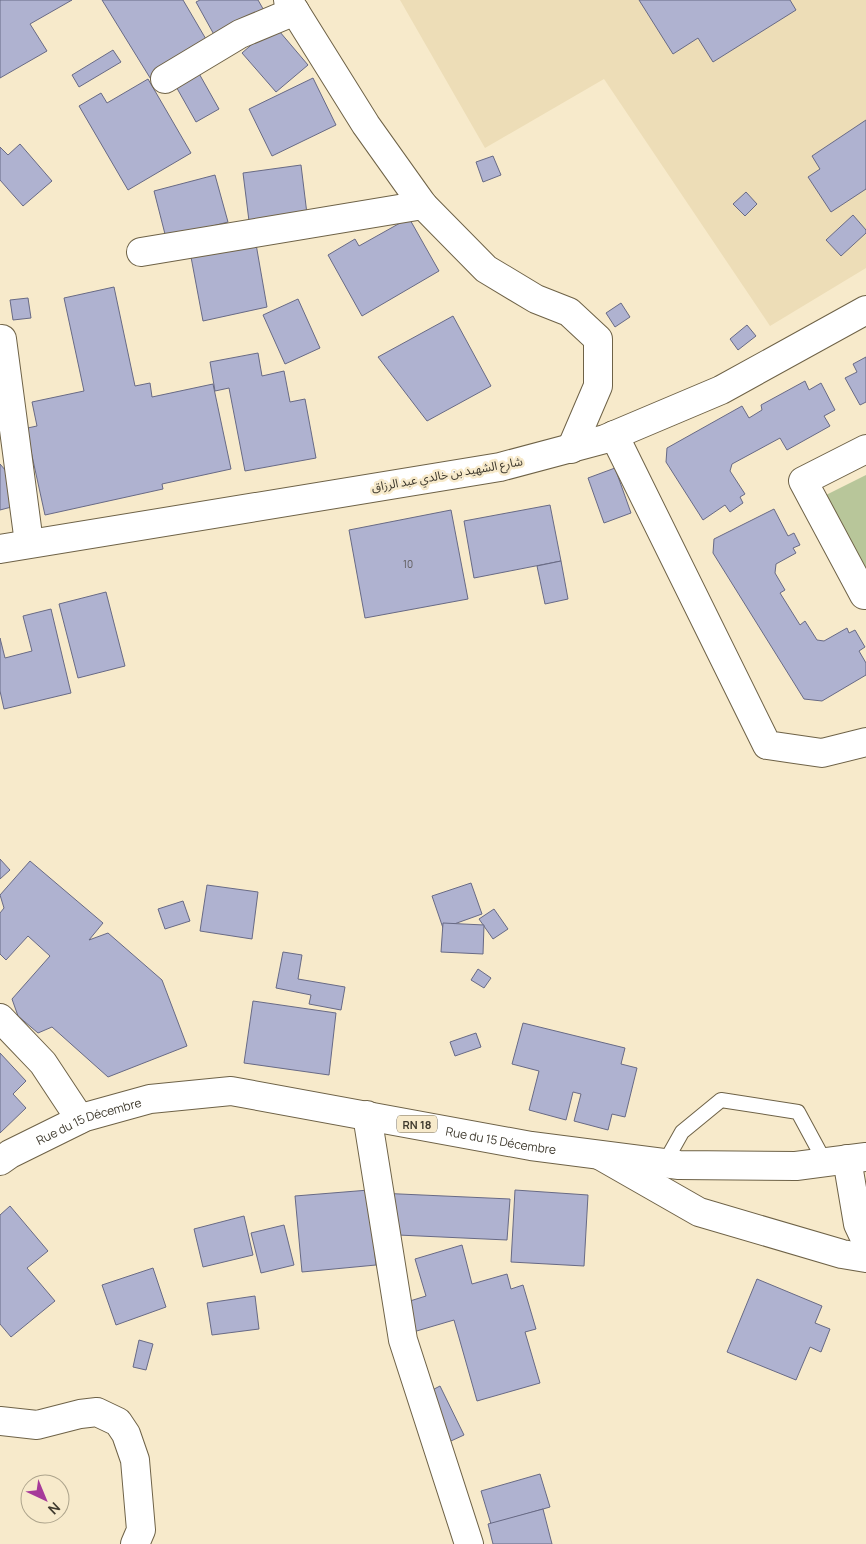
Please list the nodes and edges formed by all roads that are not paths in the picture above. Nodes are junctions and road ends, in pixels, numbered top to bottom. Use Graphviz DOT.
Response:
graph roads {
  1 [pos="292,6"];
  2 [pos="165,79"];
  3 [pos="423,205"];
  4 [pos="141,252"];
  5 [pos="866,310"];
  6 [pos="2,339"];
  7 [pos="614,435"];
  8 [pos="571,449"];
  9 [pos="866,449"];
  10 [pos="29,543"];
  11 [pos="0,549"];
  12 [pos="866,594"];
  13 [pos="866,742"];
  14 [pos="0,1018"];
  15 [pos="367,1115"];
  16 [pos="80,1119"];
  17 [pos="601,1156"];
  18 [pos="0,1161"];
  19 [pos="664,1164"];
  20 [pos="851,1164"];
  21 [pos="866,1241"];
  22 [pos="866,1258"];
  23 [pos="0,1421"];
  24 [pos="135,1544"];
  25 [pos="469,1544"];
  1 -- 2 [label="street"];
  1 -- 3 [label="street"];
  3 -- 4 [label="street"];
  3 -- 8 [label="street"];
  5 -- 7 [label="street, شارع الشهيد بن خالدي عبد الرزاق"];
  6 -- 10 [label="street"];
  7 -- 8 [label="street, شارع الشهيد بن خالدي عبد الرزاق"];
  7 -- 13 [label="street"];
  8 -- 10 [label="street, شارع الشهيد بن خالدي عبد الرزاق"];
  9 -- 12 [label="street"];
  10 -- 11 [label="street, شارع الشهيد بن خالدي عبد الرزاق"];
  14 -- 16 [label="street"];
  15 -- 16 [label="street, Rue du 15 Décembre / RN 18"];
  15 -- 17 [label="street, Rue du 15 Décembre / RN 18"];
  15 -- 25 [label="street"];
  16 -- 18 [label="street, Rue du 15 Décembre / RN 18"];
  17 -- 19 [label="street, Rue du 15 Décembre / RN 18"];
  17 -- 22 [label="street"];
  19 -- 20 [label="street, Rue du 15 Décembre / RN 18"];
  19 -- 20 [label="lane"];
  20 -- 21 [label="street"];
  23 -- 24 [label="street"];
}
